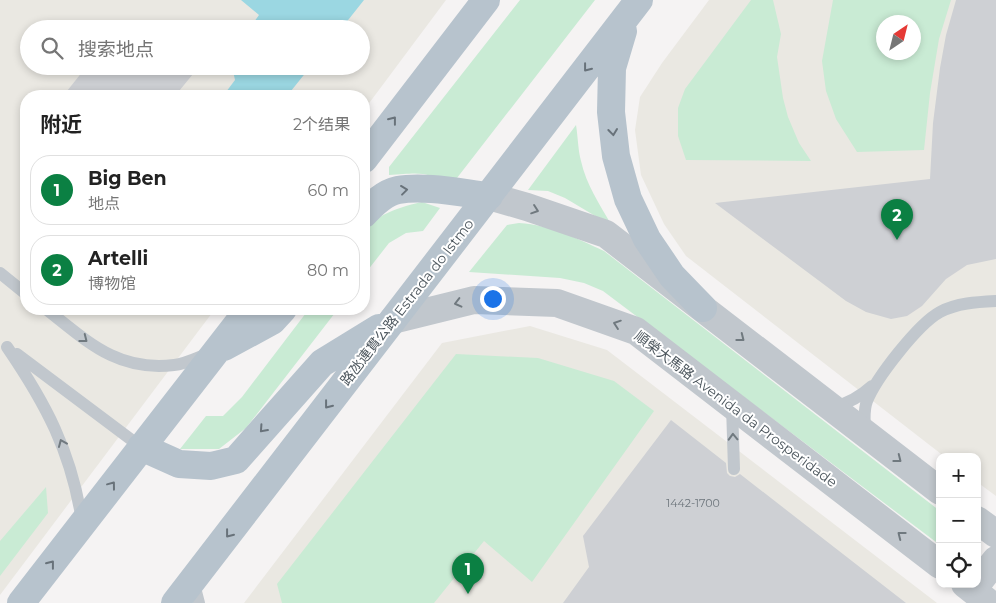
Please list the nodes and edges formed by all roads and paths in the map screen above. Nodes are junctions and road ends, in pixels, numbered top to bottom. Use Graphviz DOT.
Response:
graph roads {
  1 [pos="486,0"];
  2 [pos="633,8"];
  3 [pos="370,151"];
  4 [pos="489,196"];
  5 [pos="370,207"];
  6 [pos="0,273"];
  7 [pos="20,289"];
  8 [pos="996,302"];
  9 [pos="703,308"];
  10 [pos="54,315"];
  11 [pos="244,315"];
  12 [pos="278,315"];
  13 [pos="393,320"];
  14 [pos="3,344"];
  15 [pos="216,351"];
  16 [pos="878,381"];
  17 [pos="732,404"];
  18 [pos="831,408"];
  19 [pos="865,433"];
  20 [pos="141,447"];
  21 [pos="734,469"];
  22 [pos="936,488"];
  23 [pos="981,523"];
  24 [pos="82,524"];
  25 [pos="996,534"];
  26 [pos="996,560"];
  27 [pos="936,562"];
  28 [pos="976,589"];
  29 [pos="196,592"];
  30 [pos="21,603"];
  31 [pos="175,603"];
  3 -- 1 [label="main road, one-way"];
  2 -- 4 [label="main road, 路氹連貫公路 Estrada do Istmo, one-way"];
  2 -- 9 [label="main road, one-way"];
  5 -- 4 [label="main road, one-way"];
  4 -- 9 [label="street, one-way"];
  4 -- 13 [label="main road, 路氹連貫公路 Estrada do Istmo"];
  6 -- 7 [label="lane"];
  8 -- 16 [label="lane"];
  9 -- 18 [label="street, one-way"];
  10 -- 15 [label="lane, one-way"];
  11 -- 15 [label="main road"];
  12 -- 15 [label="main road"];
  17 -- 13 [label="street, 順榮大馬路 Avenida da Prosperidade, one-way"];
  13 -- 20 [label="main road, one-way"];
  13 -- 29 [label="main road, 路氹連貫公路 Estrada do Istmo, one-way"];
  14 -- 20 [label="lane"];
  24 -- 14 [label="lane, one-way"];
  15 -- 20 [label="main road"];
  16 -- 18 [label="lane"];
  16 -- 19 [label="lane"];
  21 -- 17 [label="lane, one-way"];
  27 -- 17 [label="street, 順榮大馬路 Avenida da Prosperidade, one-way"];
  18 -- 19 [label="street"];
  19 -- 22 [label="street, one-way"];
  24 -- 20 [label="main road, one-way"];
  23 -- 25 [label="street"];
  30 -- 24 [label="main road, one-way"];
  26 -- 28 [label="street"];
  29 -- 31 [label="main road, 路氹連貫公路 Estrada do Istmo"];
}
